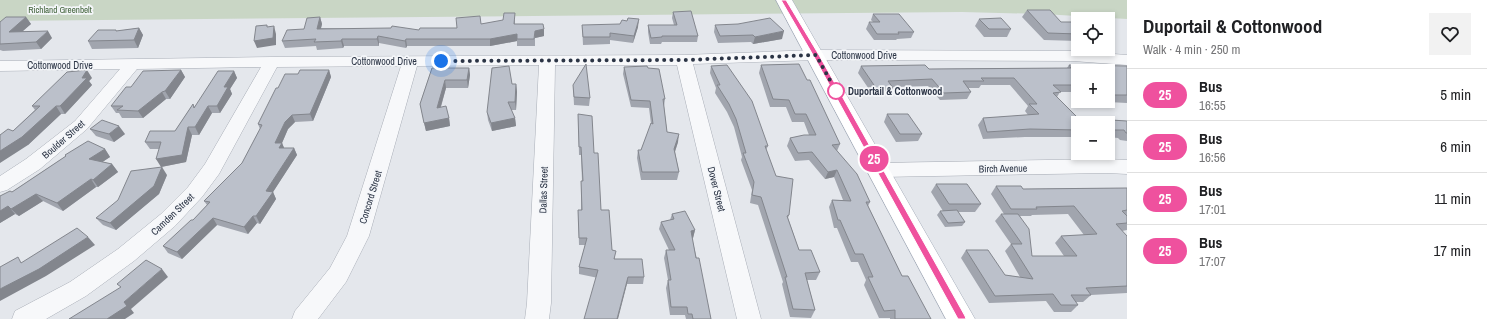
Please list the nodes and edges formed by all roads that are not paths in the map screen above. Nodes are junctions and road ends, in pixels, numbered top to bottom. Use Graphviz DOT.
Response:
graph roads {
  1 [pos="784,0"];
  2 [pos="816,55"];
  3 [pos="547,60"];
  4 [pos="684,60"];
  5 [pos="1127,60"];
  6 [pos="411,61"];
  7 [pos="272,62"];
  8 [pos="132,65"];
  9 [pos="0,66"];
  10 [pos="1127,167"];
  11 [pos="880,170"];
  12 [pos="0,185"];
  13 [pos="24,319"];
  14 [pos="304,319"];
  15 [pos="536,319"];
  16 [pos="749,319"];
  17 [pos="961,319"];
  1 -- 2 [label="main road"];
  2 -- 4 [label="street, Cottonwood Drive"];
  2 -- 5 [label="street, Cottonwood Drive"];
  2 -- 11 [label="main road"];
  3 -- 4 [label="street, Cottonwood Drive"];
  3 -- 6 [label="street, Cottonwood Drive"];
  3 -- 15 [label="street, Dallas Street"];
  4 -- 16 [label="street, Dover Street"];
  6 -- 7 [label="street, Cottonwood Drive"];
  6 -- 14 [label="street, Concord Street"];
  7 -- 8 [label="street, Cottonwood Drive"];
  7 -- 13 [label="street, Camden Street"];
  8 -- 9 [label="street, Cottonwood Drive"];
  8 -- 12 [label="street, Boulder Street"];
  10 -- 11 [label="street, Birch Avenue"];
  11 -- 17 [label="main road"];
}
